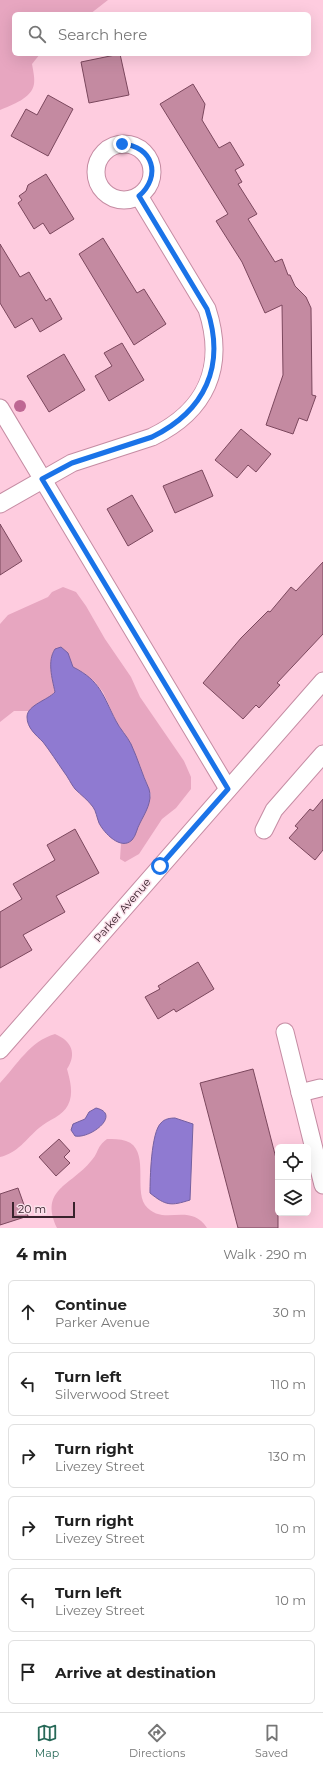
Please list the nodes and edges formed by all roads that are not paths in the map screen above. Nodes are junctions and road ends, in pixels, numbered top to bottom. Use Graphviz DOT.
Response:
graph roads {
  1 [pos="139,196"];
  2 [pos="0,408"];
  3 [pos="42,479"];
  4 [pos="0,504"];
  5 [pos="323,680"];
  6 [pos="323,754"];
  7 [pos="228,789"];
  8 [pos="264,830"];
  9 [pos="285,1032"];
  10 [pos="0,1050"];
  11 [pos="320,1088"];
  12 [pos="300,1093"];
  13 [pos="323,1185"];
  1 -- 3 [label="street"];
  2 -- 3 [label="street"];
  3 -- 4 [label="street"];
  3 -- 7 [label="street"];
  5 -- 7 [label="street, Parker Avenue"];
  6 -- 8 [label="street"];
  7 -- 10 [label="street, Parker Avenue"];
  9 -- 12 [label="street"];
  11 -- 12 [label="street"];
  12 -- 13 [label="street"];
}
